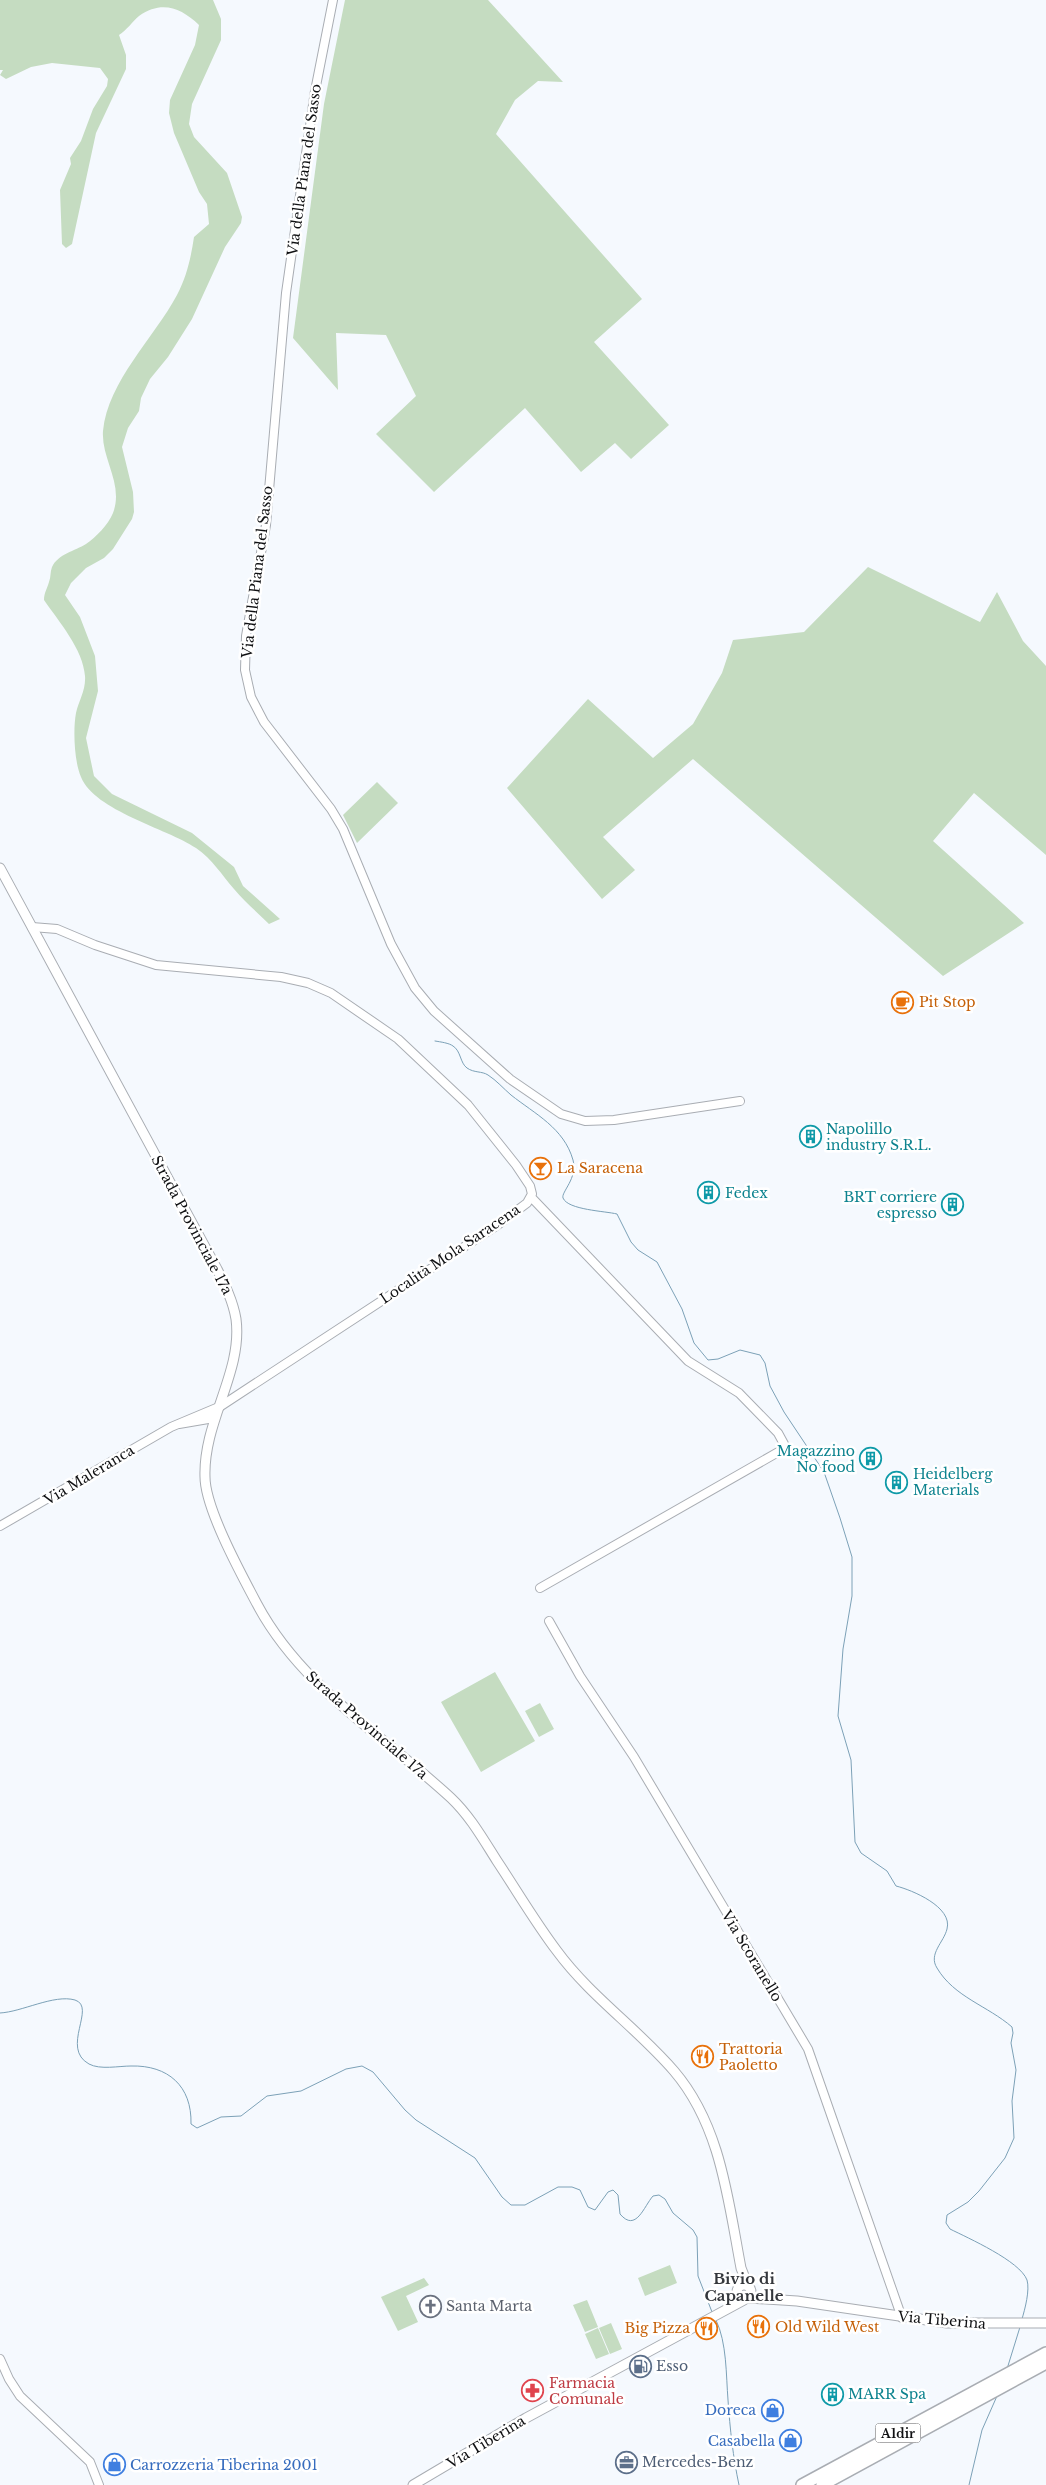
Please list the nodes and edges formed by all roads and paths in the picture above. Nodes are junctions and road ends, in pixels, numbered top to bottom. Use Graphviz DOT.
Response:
graph roads {
  1 [pos="333,0"];
  2 [pos="0,868"];
  3 [pos="32,928"];
  4 [pos="740,1101"];
  5 [pos="531,1197"];
  6 [pos="217,1408"];
  7 [pos="214,1418"];
  8 [pos="177,1424"];
  9 [pos="0,1526"];
  10 [pos="540,1588"];
  11 [pos="549,1621"];
  12 [pos="745,2292"];
  13 [pos="1046,2317"];
  14 [pos="902,2318"];
  15 [pos="1031,2321"];
  16 [pos="1046,2323"];
  17 [pos="1046,2353"];
  18 [pos="0,2359"];
  19 [pos="1046,2364"];
  20 [pos="99,2485"];
  21 [pos="413,2485"];
  22 [pos="802,2485"];
  23 [pos="822,2485"];
  1 -- 4 [label="street, Via della Piana del Sasso"];
  2 -- 3 [label="main road, Strada Provinciale 17a"];
  3 -- 5 [label="street, Località Mola Saracena"];
  3 -- 6 [label="main road, Strada Provinciale 17a"];
  5 -- 6 [label="street, Località Mola Saracena"];
  5 -- 10 [label="street"];
  6 -- 7 [label="main road, Strada Provinciale 17a"];
  6 -- 8 [label="street, Località Mola Saracena"];
  7 -- 8 [label="street"];
  7 -- 12 [label="main road, Strada Provinciale 17a"];
  8 -- 9 [label="street, Via Maleranca"];
  11 -- 14 [label="street, Via Scoranello"];
  12 -- 14 [label="main road, Via Tiberina"];
  12 -- 21 [label="main road, Via Tiberina"];
  13 -- 15 [label="main road"];
  14 -- 15 [label="main road, Via Tiberina"];
  15 -- 16 [label="main road"];
  17 -- 22 [label="highway, A1dir"];
  18 -- 20 [label="street"];
  19 -- 23 [label="highway, A1dir"];
}
